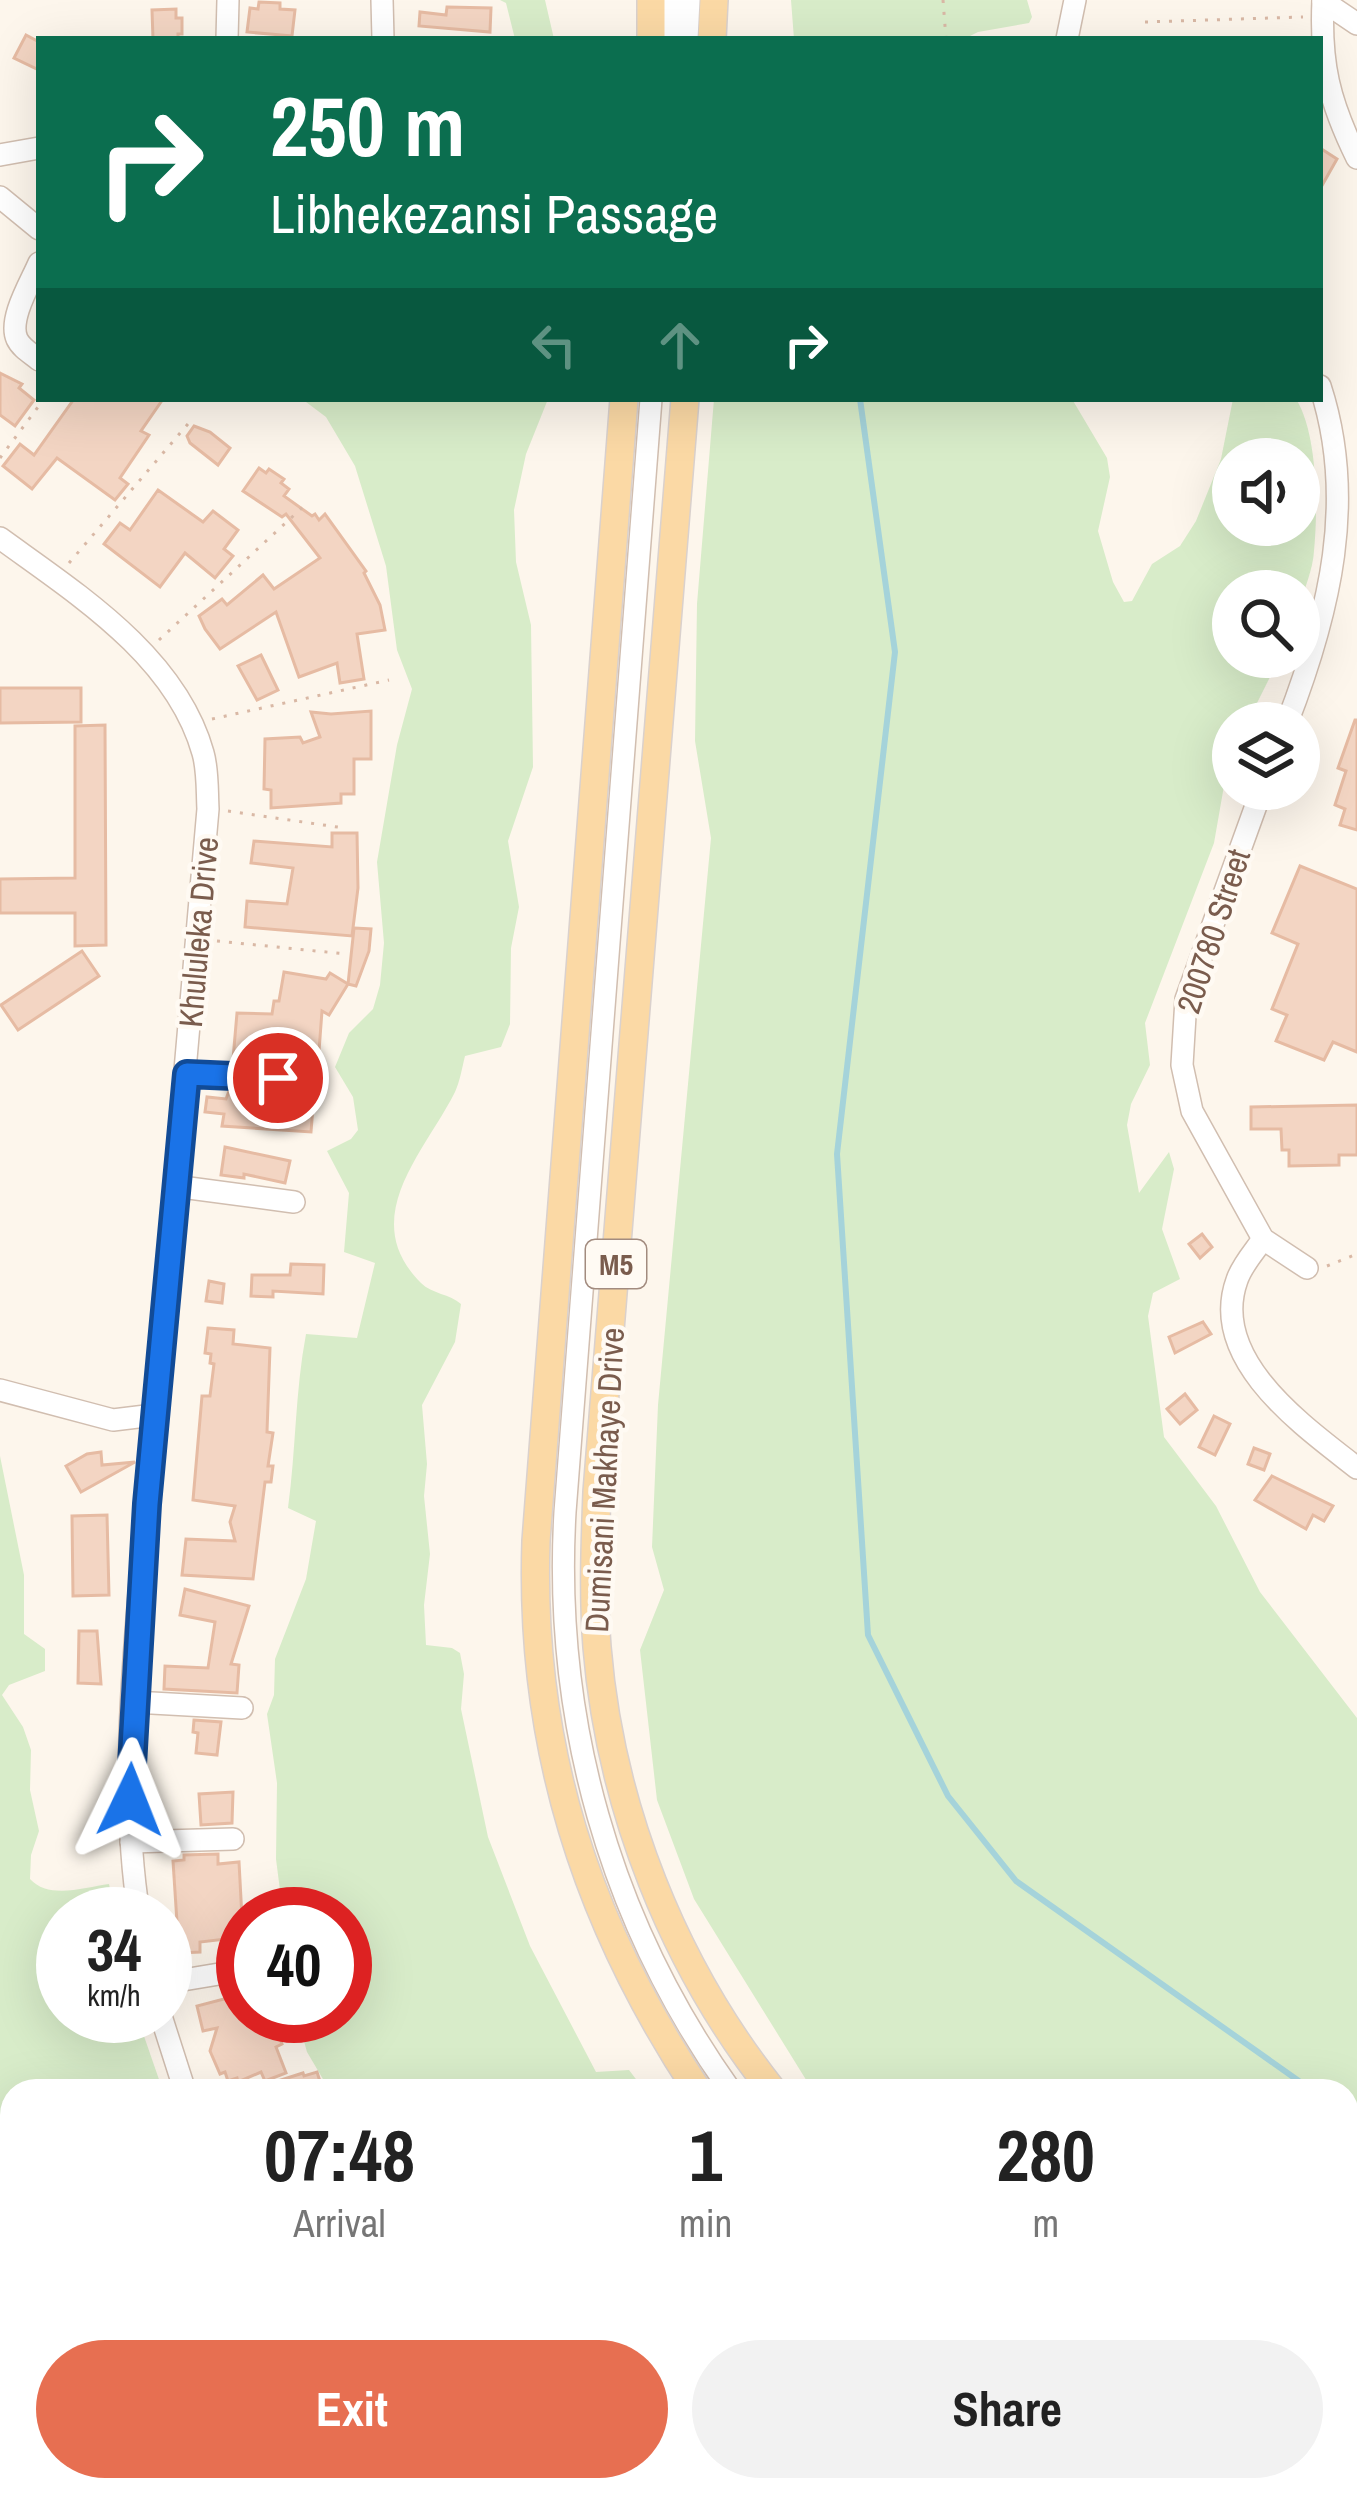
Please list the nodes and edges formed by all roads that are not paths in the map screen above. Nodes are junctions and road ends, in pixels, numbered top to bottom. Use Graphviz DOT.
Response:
graph roads {
  1 [pos="228,0"];
  2 [pos="382,0"];
  3 [pos="651,0"];
  4 [pos="672,0"];
  5 [pos="689,0"];
  6 [pos="715,0"];
  7 [pos="1075,0"];
  8 [pos="1323,6"];
  9 [pos="1357,24"];
  10 [pos="227,36"];
  11 [pos="383,36"];
  12 [pos="651,36"];
  13 [pos="671,36"];
  14 [pos="687,36"];
  15 [pos="712,36"];
  16 [pos="1068,36"];
  17 [pos="1322,36"];
  18 [pos="1323,61"];
  19 [pos="36,149"];
  20 [pos="0,155"];
  21 [pos="1357,158"];
  22 [pos="0,197"];
  23 [pos="36,227"];
  24 [pos="36,270"];
  25 [pos="36,357"];
  26 [pos="1323,392"];
  27 [pos="624,402"];
  28 [pos="651,402"];
  29 [pos="685,402"];
  30 [pos="1353,450"];
  31 [pos="0,538"];
  32 [pos="1295,702"];
  33 [pos="1254,810"];
  34 [pos="187,1074"];
  35 [pos="278,1078"];
  36 [pos="174,1186"];
  37 [pos="294,1202"];
  38 [pos="1263,1239"];
  39 [pos="1307,1268"];
  40 [pos="0,1390"];
  41 [pos="154,1415"];
  42 [pos="1357,1468"];
  43 [pos="134,1702"];
  44 [pos="242,1708"];
  45 [pos="233,1839"];
  46 [pos="131,1842"];
  47 [pos="136,1887"];
  48 [pos="170,2043"];
  49 [pos="181,2079"];
  50 [pos="690,2079"];
  51 [pos="723,2079"];
  52 [pos="765,2079"];
  1 -- 10 [label="street"];
  2 -- 11 [label="street"];
  3 -- 12 [label="main road"];
  4 -- 13 [label="street"];
  5 -- 14 [label="street"];
  6 -- 15 [label="main road"];
  7 -- 16 [label="street"];
  8 -- 9 [label="street"];
  8 -- 17 [label="street"];
  18 -- 21 [label="street"];
  19 -- 20 [label="street"];
  22 -- 23 [label="street"];
  24 -- 25 [label="street"];
  26 -- 30 [label="street"];
  27 -- 50 [label="main road, Dumisani Makhaye Drive / M5"];
  28 -- 51 [label="street"];
  29 -- 52 [label="main road, Dumisani Makhaye Drive / M5"];
  30 -- 32 [label="street"];
  31 -- 34 [label="street, Khululeka Drive"];
  33 -- 38 [label="street, 200780 Street"];
  34 -- 35 [label="street"];
  34 -- 36 [label="street, Khululeka Drive"];
  36 -- 37 [label="street"];
  36 -- 41 [label="street, Khululeka Drive"];
  38 -- 39 [label="street, 200780 Street"];
  38 -- 42 [label="street"];
  40 -- 41 [label="street"];
  41 -- 43 [label="street, Khululeka Drive"];
  43 -- 44 [label="street"];
  43 -- 46 [label="street, Khululeka Drive"];
  45 -- 46 [label="street"];
  46 -- 47 [label="street, Khululeka Drive"];
  48 -- 49 [label="street"];
}
